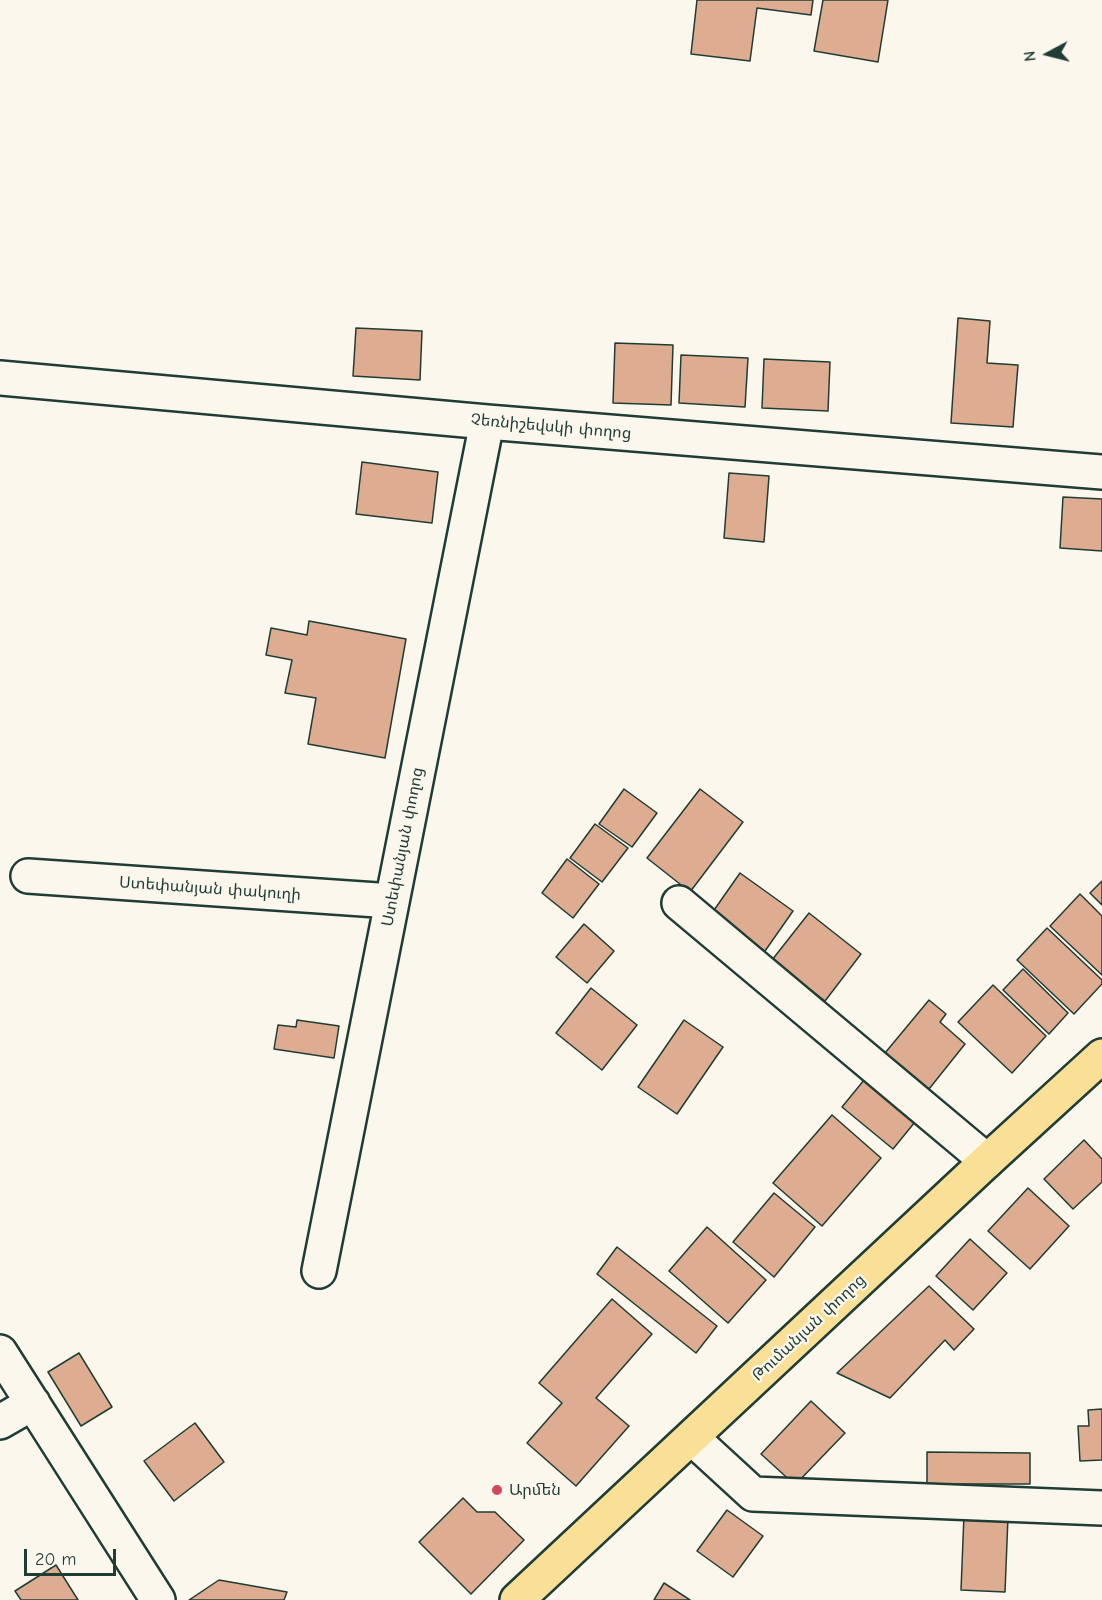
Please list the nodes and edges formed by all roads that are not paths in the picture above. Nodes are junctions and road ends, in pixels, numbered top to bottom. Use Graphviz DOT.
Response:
graph roads {
  1 [pos="0,378"];
  2 [pos="487,422"];
  3 [pos="1102,472"];
  4 [pos="28,876"];
  5 [pos="392,901"];
  6 [pos="679,903"];
  7 [pos="1102,1056"];
  8 [pos="987,1161"];
  9 [pos="319,1271"];
  10 [pos="0,1352"];
  11 [pos="33,1403"];
  12 [pos="0,1422"];
  13 [pos="692,1438"];
  14 [pos="1102,1509"];
  15 [pos="158,1600"];
  16 [pos="517,1600"];
  1 -- 2 [label="street, Չեռնիշեվսկի փողոց"];
  2 -- 3 [label="street, Չեռնիշեվսկի փողոց"];
  2 -- 5 [label="street, Ստեփանյան փողոց"];
  4 -- 5 [label="street, Ստեփանյան փակուղի"];
  5 -- 9 [label="street, Ստեփանյան փողոց"];
  6 -- 8 [label="street"];
  7 -- 8 [label="main road, Թումանյան փողոց"];
  8 -- 13 [label="main road, Թումանյան փողոց"];
  10 -- 11 [label="street"];
  11 -- 12 [label="street"];
  11 -- 15 [label="street"];
  13 -- 14 [label="street"];
  13 -- 16 [label="main road, Թումանյան փողոց"];
}
